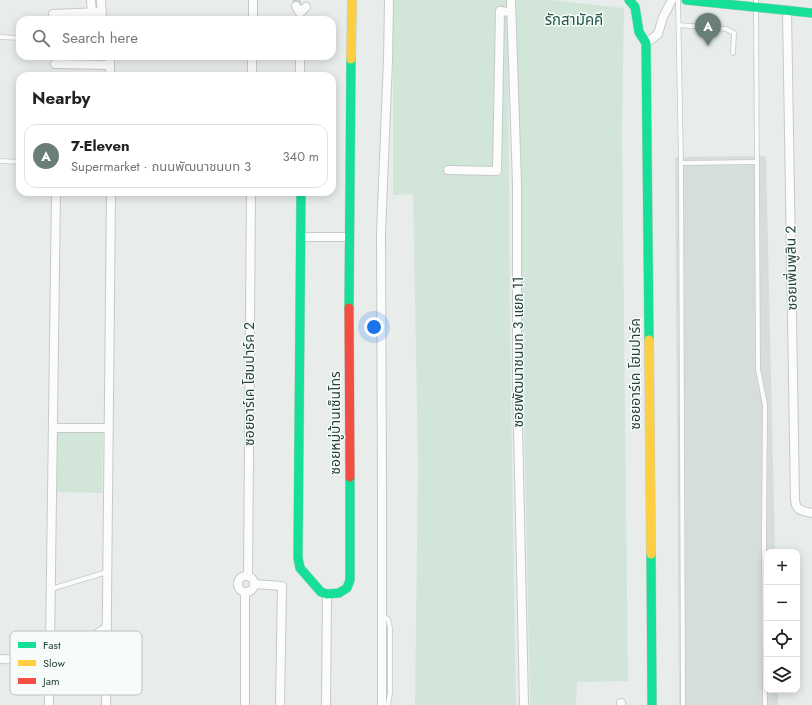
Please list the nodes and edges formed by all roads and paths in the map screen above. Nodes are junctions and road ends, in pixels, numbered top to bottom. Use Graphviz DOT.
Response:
graph roads {
  1 [pos="91,0"];
  2 [pos="101,0"];
  3 [pos="352,0"];
  4 [pos="388,0"];
  5 [pos="511,0"];
  6 [pos="629,0"];
  7 [pos="672,0"];
  8 [pos="678,0"];
  9 [pos="686,0"];
  10 [pos="253,1"];
  11 [pos="756,4"];
  12 [pos="306,7"];
  13 [pos="787,10"];
  14 [pos="511,12"];
  15 [pos="92,13"];
  16 [pos="299,13"];
  17 [pos="812,13"];
  18 [pos="53,14"];
  19 [pos="100,16"];
  20 [pos="102,16"];
  21 [pos="253,16"];
  22 [pos="678,25"];
  23 [pos="0,38"];
  24 [pos="16,38"];
  25 [pos="646,42"];
  26 [pos="733,54"];
  27 [pos="110,60"];
  28 [pos="252,60"];
  29 [pos="300,60"];
  30 [pos="55,64"];
  31 [pos="110,65"];
  32 [pos="110,72"];
  33 [pos="252,72"];
  34 [pos="300,72"];
  35 [pos="0,161"];
  36 [pos="16,162"];
  37 [pos="757,162"];
  38 [pos="681,163"];
  39 [pos="448,170"];
  40 [pos="56,196"];
  41 [pos="111,196"];
  42 [pos="251,196"];
  43 [pos="301,196"];
  44 [pos="301,237"];
  45 [pos="348,237"];
  46 [pos="53,428"];
  47 [pos="108,428"];
  48 [pos="812,513"];
  49 [pos="107,572"];
  50 [pos="248,576"];
  51 [pos="254,584"];
  52 [pos="51,589"];
  53 [pos="245,593"];
  54 [pos="328,594"];
  55 [pos="382,616"];
  56 [pos="107,627"];
  57 [pos="50,631"];
  58 [pos="101,631"];
  59 [pos="107,631"];
  60 [pos="0,659"];
  61 [pos="10,659"];
  62 [pos="106,695"];
  63 [pos="106,705"];
  64 [pos="245,705"];
  65 [pos="280,705"];
  66 [pos="326,705"];
  67 [pos="382,705"];
  68 [pos="388,705"];
  69 [pos="524,705"];
  70 [pos="652,705"];
  71 [pos="683,705"];
  72 [pos="765,705"];
  1 -- 15 [label="street"];
  2 -- 20 [label="street"];
  3 -- 45 [label="street, ซอยหมู่บ้านเซ็นโทร"];
  4 -- 55 [label="street"];
  5 -- 14 [label="street, ซอยพัฒนาชนบท 3 แยก 11"];
  6 -- 25 [label="street, ซอยอาร์เค โฮมปาร์ค"];
  7 -- 25 [label="street"];
  8 -- 22 [label="lane"];
  9 -- 11 [label="street"];
  10 -- 21 [label="street"];
  11 -- 13 [label="street"];
  11 -- 37 [label="lane"];
  12 -- 16 [label="street"];
  13 -- 17 [label="street"];
  13 -- 48 [label="street, ซอยเพิ่มพูสิน 2"];
  14 -- 39 [label="street"];
  14 -- 69 [label="street, ซอยพัฒนาชนบท 3 แยก 11"];
  15 -- 18 [label="street"];
  15 -- 19 [label="street"];
  22 -- 26 [label="lane"];
  22 -- 38 [label="lane"];
  23 -- 24 [label="lane"];
  25 -- 70 [label="street, ซอยอาร์เค โฮมปาร์ค"];
  27 -- 31 [label="street"];
  28 -- 33 [label="street"];
  29 -- 34 [label="street"];
  30 -- 31 [label="street"];
  31 -- 32 [label="street"];
  35 -- 36 [label="lane"];
  37 -- 38 [label="lane"];
  37 -- 72 [label="lane"];
  38 -- 71 [label="lane"];
  40 -- 46 [label="street"];
  41 -- 47 [label="street"];
  42 -- 50 [label="street, ซอยอาร์เค โฮมปาร์ค 2"];
  43 -- 44 [label="street"];
  44 -- 45 [label="street"];
  44 -- 54 [label="street"];
  45 -- 54 [label="street, ซอยหมู่บ้านเซ็นโทร"];
  46 -- 47 [label="street"];
  46 -- 52 [label="street"];
  47 -- 49 [label="street"];
  49 -- 52 [label="lane"];
  49 -- 56 [label="street"];
  50 -- 51 [label="street"];
  50 -- 53 [label="street"];
  51 -- 53 [label="street"];
  51 -- 65 [label="street"];
  52 -- 57 [label="street"];
  53 -- 64 [label="street"];
  54 -- 66 [label="street"];
  55 -- 67 [label="street"];
  55 -- 68 [label="lane"];
  56 -- 58 [label="street"];
  56 -- 59 [label="street"];
  60 -- 61 [label="street"];
  62 -- 63 [label="street"];
}
